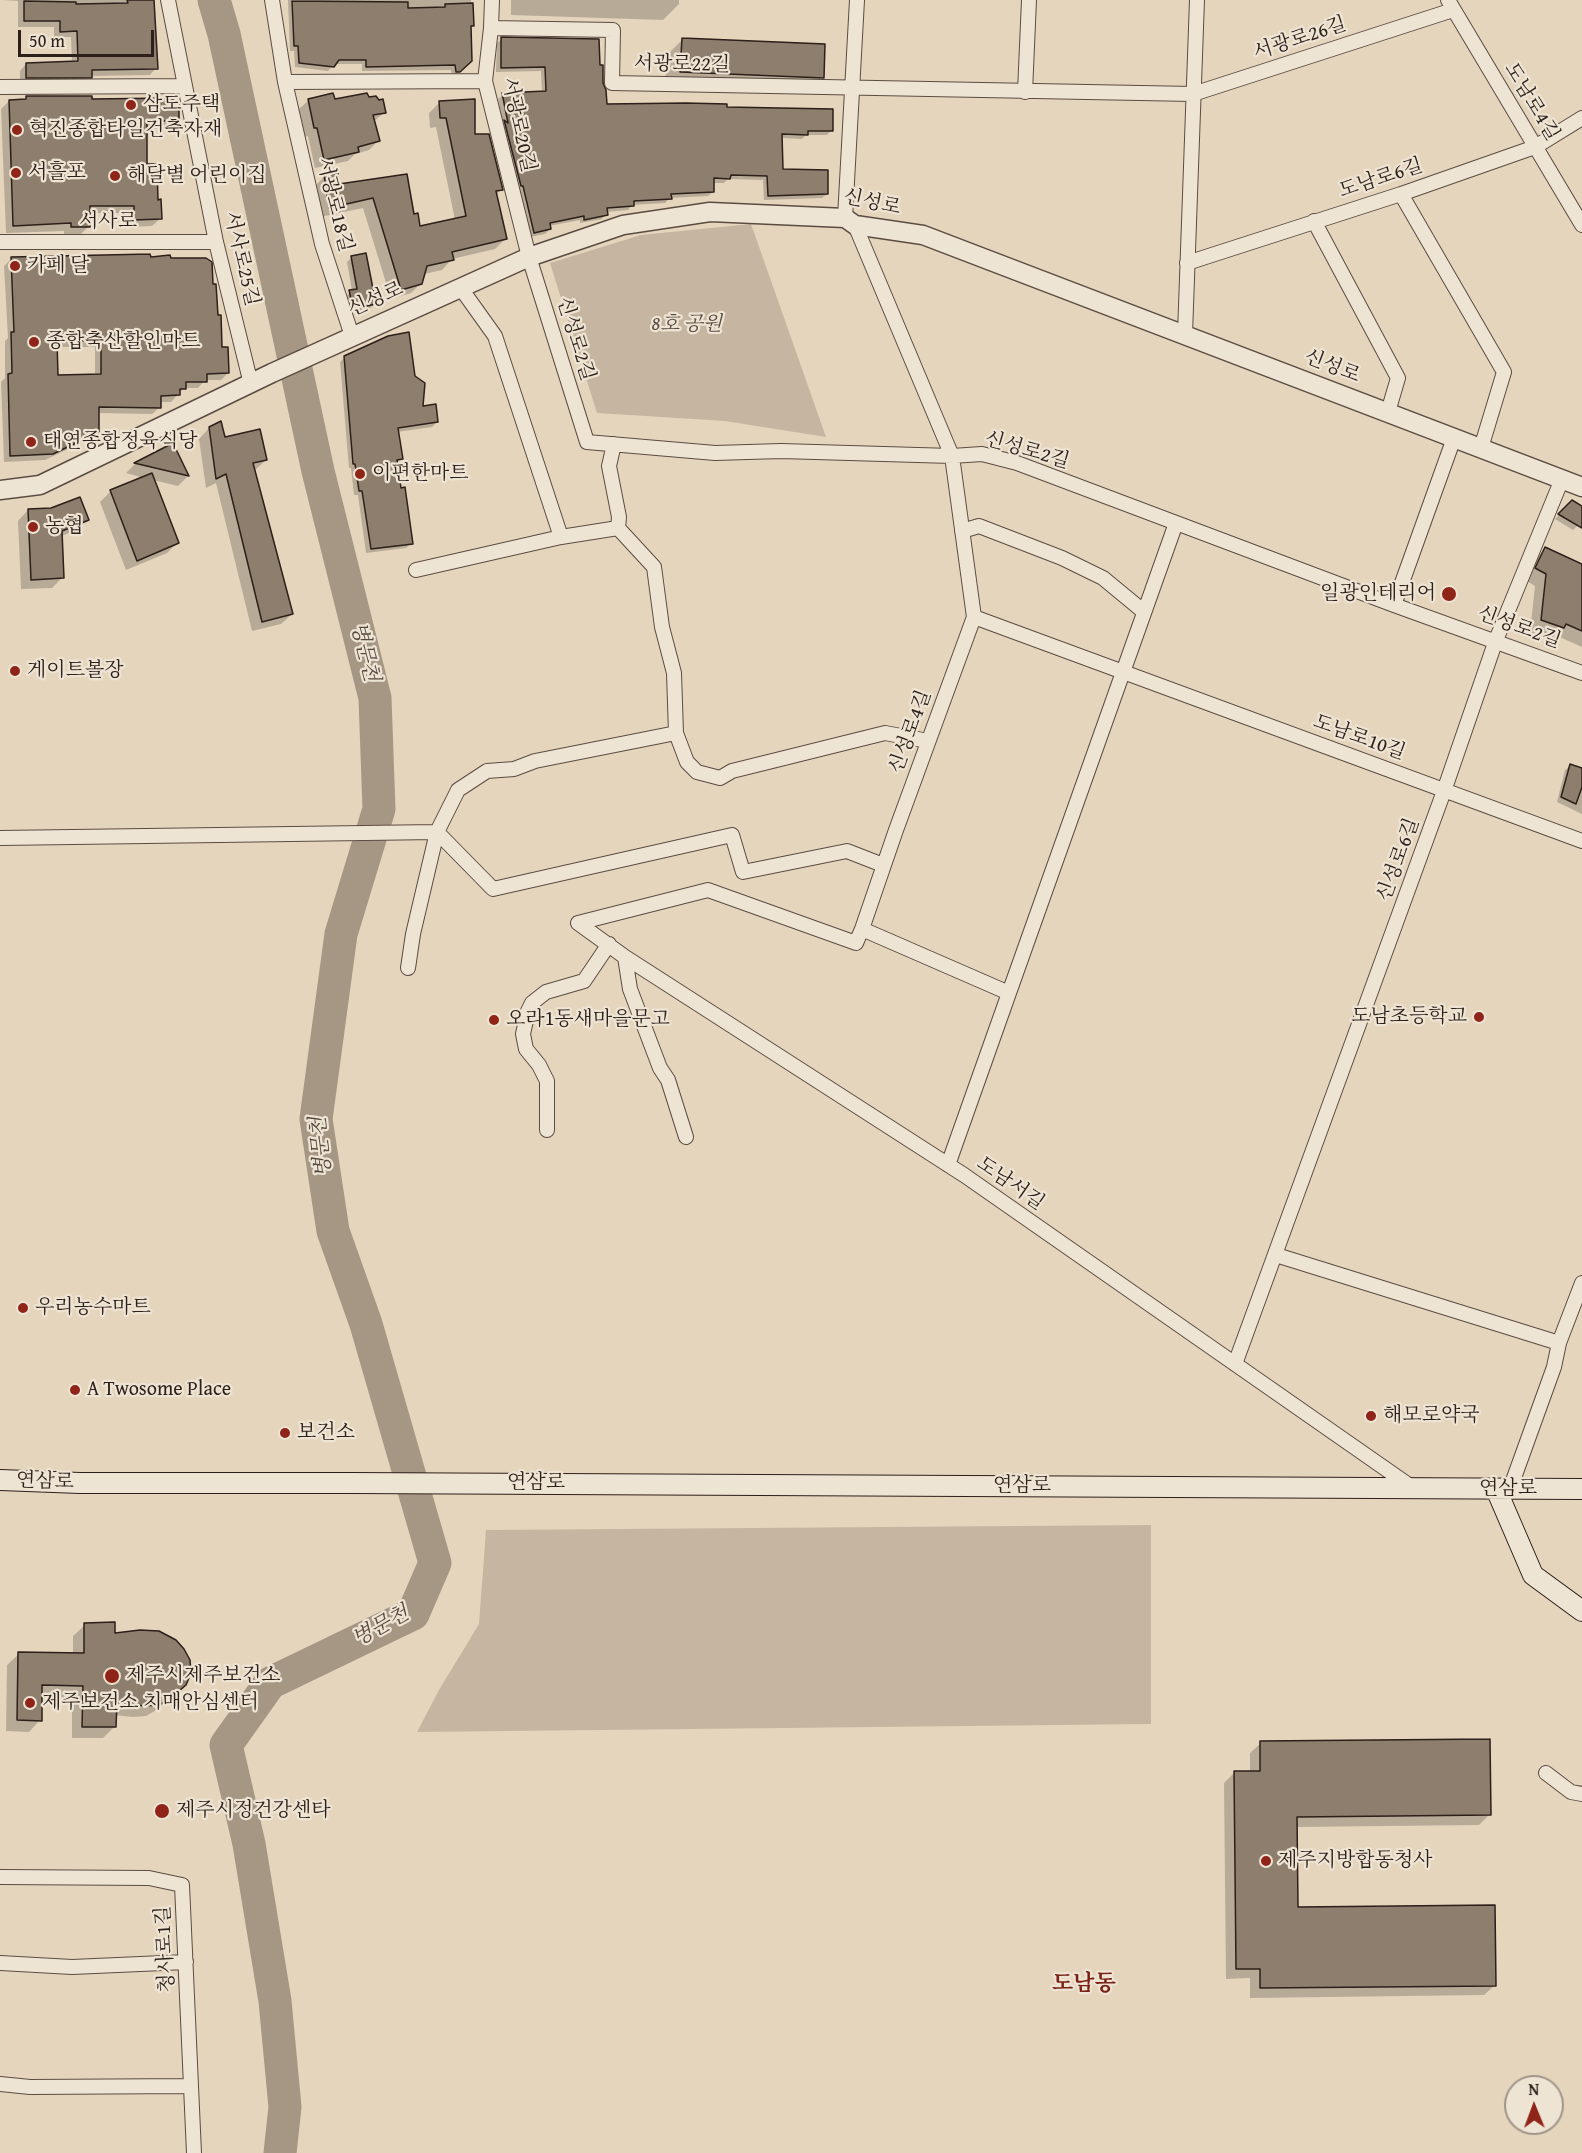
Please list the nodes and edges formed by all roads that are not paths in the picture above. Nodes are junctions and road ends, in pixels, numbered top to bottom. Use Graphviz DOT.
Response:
graph roads {
  1 [pos="168,0"];
  2 [pos="272,0"];
  3 [pos="492,0"];
  4 [pos="857,0"];
  5 [pos="1029,0"];
  6 [pos="1197,0"];
  7 [pos="1450,5"];
  8 [pos="491,28"];
  9 [pos="485,81"];
  10 [pos="285,82"];
  11 [pos="184,86"];
  12 [pos="0,87"];
  13 [pos="854,89"];
  14 [pos="1025,92"];
  15 [pos="1193,94"];
  16 [pos="1582,118"];
  17 [pos="1535,147"];
  18 [pos="1401,194"];
  19 [pos="850,221"];
  20 [pos="1314,221"];
  21 [pos="1582,225"];
  22 [pos="0,242"];
  23 [pos="216,242"];
  24 [pos="529,257"];
  25 [pos="1187,263"];
  26 [pos="460,287"];
  27 [pos="1185,334"];
  28 [pos="346,339"];
  29 [pos="251,384"];
  30 [pos="1388,412"];
  31 [pos="1454,438"];
  32 [pos="614,444"];
  33 [pos="1481,448"];
  34 [pos="952,456"];
  35 [pos="1562,479"];
  36 [pos="1582,487"];
  37 [pos="0,490"];
  38 [pos="1176,523"];
  39 [pos="618,528"];
  40 [pos="962,531"];
  41 [pos="561,537"];
  42 [pos="416,570"];
  43 [pos="1394,605"];
  44 [pos="1143,611"];
  45 [pos="974,617"];
  46 [pos="1496,640"];
  47 [pos="1122,672"];
  48 [pos="1582,672"];
  49 [pos="675,733"];
  50 [pos="928,741"];
  51 [pos="1444,791"];
  52 [pos="437,832"];
  53 [pos="0,838"];
  54 [pos="1582,841"];
  55 [pos="883,866"];
  56 [pos="862,929"];
  57 [pos="609,944"];
  58 [pos="625,957"];
  59 [pos="408,968"];
  60 [pos="1009,993"];
  61 [pos="547,1130"];
  62 [pos="686,1137"];
  63 [pos="948,1165"];
  64 [pos="1276,1255"];
  65 [pos="1582,1283"];
  66 [pos="1559,1343"];
  67 [pos="1235,1364"];
  68 [pos="0,1480"];
  69 [pos="1413,1488"];
  70 [pos="1503,1489"];
  71 [pos="1582,1489"];
  72 [pos="1582,1611"];
  73 [pos="1546,1773"];
  74 [pos="1582,1794"];
  75 [pos="0,1877"];
  76 [pos="186,1962"];
  77 [pos="0,1963"];
  78 [pos="0,2084"];
  79 [pos="191,2086"];
  80 [pos="194,2153"];
  1 -- 11 [label="street, 서사로25길"];
  2 -- 10 [label="street, 서광로18길"];
  3 -- 8 [label="street, 서광로20길"];
  4 -- 13 [label="street"];
  5 -- 14 [label="street"];
  6 -- 15 [label="street"];
  7 -- 15 [label="street, 서광로26길"];
  7 -- 17 [label="street, 도남로4길"];
  8 -- 9 [label="street, 서광로20길"];
  8 -- 13 [label="street, 서광로22길"];
  9 -- 10 [label="street"];
  9 -- 24 [label="street, 서광로20길"];
  10 -- 28 [label="street, 서광로18길"];
  11 -- 12 [label="street"];
  11 -- 23 [label="street, 서사로25길"];
  13 -- 14 [label="street, 서광로22길"];
  13 -- 19 [label="street"];
  14 -- 15 [label="street, 서광로22길"];
  15 -- 25 [label="street"];
  16 -- 17 [label="street, 도남로6길"];
  17 -- 18 [label="street, 도남로6길"];
  17 -- 21 [label="street, 도남로4길"];
  18 -- 20 [label="street, 도남로6길"];
  18 -- 33 [label="street"];
  19 -- 24 [label="street, 신성로"];
  19 -- 27 [label="street, 신성로"];
  19 -- 34 [label="street, 신성로4길"];
  20 -- 25 [label="street, 도남로6길"];
  20 -- 30 [label="street, 신성로"];
  22 -- 23 [label="street, 서사로"];
  23 -- 29 [label="street, 서사로25길"];
  24 -- 26 [label="street, 신성로"];
  24 -- 32 [label="street, 신성로2길"];
  25 -- 27 [label="street"];
  26 -- 28 [label="street, 신성로"];
  26 -- 41 [label="street"];
  27 -- 30 [label="street, 신성로"];
  28 -- 29 [label="street, 신성로"];
  29 -- 37 [label="street"];
  30 -- 31 [label="street, 신성로"];
  31 -- 33 [label="street, 신성로"];
  31 -- 43 [label="street"];
  32 -- 34 [label="street, 신성로2길"];
  32 -- 39 [label="street"];
  33 -- 35 [label="street, 신성로"];
  34 -- 38 [label="street, 신성로2길"];
  34 -- 40 [label="street, 신성로4길"];
  35 -- 36 [label="street, 신성로"];
  35 -- 46 [label="street, 신성로6길"];
  38 -- 43 [label="street, 신성로2길"];
  38 -- 44 [label="street"];
  39 -- 41 [label="street"];
  39 -- 49 [label="street"];
  40 -- 44 [label="street"];
  40 -- 45 [label="street, 신성로4길"];
  41 -- 42 [label="street"];
  43 -- 46 [label="street, 신성로2길"];
  44 -- 47 [label="street"];
  45 -- 47 [label="street, 도남로10길"];
  45 -- 50 [label="street, 신성로4길"];
  46 -- 48 [label="street, 신성로2길"];
  46 -- 51 [label="street, 신성로6길"];
  47 -- 51 [label="street, 도남로10길"];
  47 -- 60 [label="street"];
  49 -- 50 [label="street"];
  49 -- 52 [label="street"];
  50 -- 55 [label="street, 신성로4길"];
  51 -- 54 [label="street, 도남로10길"];
  51 -- 64 [label="street, 신성로6길"];
  52 -- 53 [label="street"];
  52 -- 55 [label="street"];
  52 -- 59 [label="street"];
  55 -- 56 [label="street, 신성로4길"];
  56 -- 57 [label="street, 도남서길"];
  56 -- 60 [label="street"];
  57 -- 58 [label="street, 도남서길"];
  57 -- 61 [label="street"];
  58 -- 62 [label="street"];
  58 -- 63 [label="street, 도남서길"];
  60 -- 63 [label="street"];
  63 -- 67 [label="street, 도남서길"];
  64 -- 66 [label="street"];
  64 -- 67 [label="street, 신성로6길"];
  65 -- 66 [label="street"];
  66 -- 70 [label="street"];
  67 -- 69 [label="street, 도남서길"];
  68 -- 69 [label="main road, 연삼로"];
  69 -- 70 [label="main road, 연삼로"];
  70 -- 71 [label="main road, 연삼로"];
  70 -- 72 [label="main road"];
  73 -- 74 [label="street"];
  75 -- 76 [label="street, 청사로1길"];
  76 -- 77 [label="street"];
  76 -- 79 [label="street, 청사로1길"];
  78 -- 79 [label="street"];
  79 -- 80 [label="street, 청사로1길"];
}
